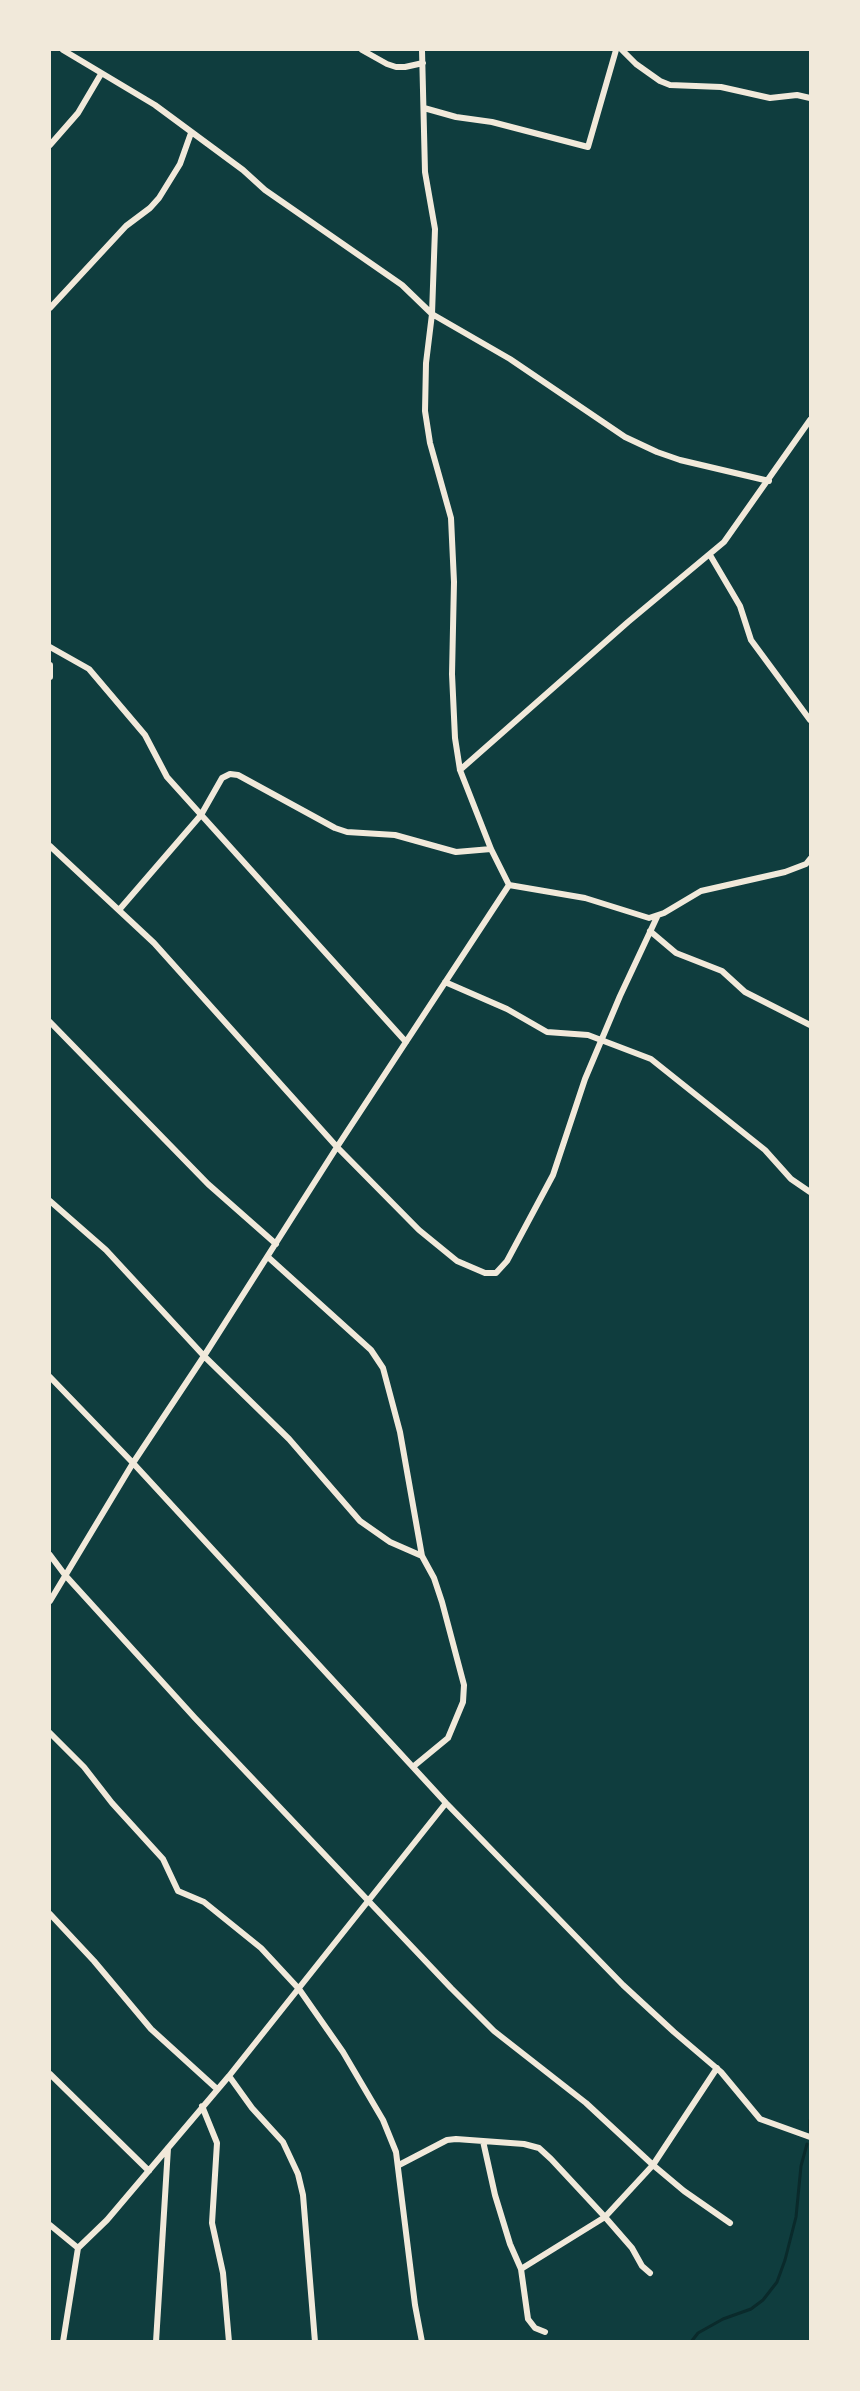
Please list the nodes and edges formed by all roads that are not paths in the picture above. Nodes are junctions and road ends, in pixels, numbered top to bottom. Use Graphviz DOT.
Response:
graph roads {
  1 [pos="63,50"];
  2 [pos="362,50"];
  3 [pos="422,50"];
  4 [pos="616,50"];
  5 [pos="622,50"];
  6 [pos="423,63"];
  7 [pos="101,74"];
  8 [pos="810,98"];
  9 [pos="424,108"];
  10 [pos="191,133"];
  11 [pos="50,145"];
  12 [pos="50,308"];
  13 [pos="432,314"];
  14 [pos="810,420"];
  15 [pos="769,481"];
  16 [pos="710,555"];
  17 [pos="50,647"];
  18 [pos="50,665"];
  19 [pos="50,677"];
  20 [pos="810,720"];
  21 [pos="460,770"];
  22 [pos="201,815"];
  23 [pos="50,846"];
  24 [pos="491,849"];
  25 [pos="810,860"];
  26 [pos="509,885"];
  27 [pos="119,910"];
  28 [pos="657,917"];
  29 [pos="650,931"];
  30 [pos="446,982"];
  31 [pos="50,1022"];
  32 [pos="810,1025"];
  33 [pos="602,1040"];
  34 [pos="406,1042"];
  35 [pos="337,1147"];
  36 [pos="810,1192"];
  37 [pos="50,1202"];
  38 [pos="276,1244"];
  39 [pos="268,1257"];
  40 [pos="204,1356"];
  41 [pos="50,1377"];
  42 [pos="133,1463"];
  43 [pos="50,1555"];
  44 [pos="422,1556"];
  45 [pos="65,1575"];
  46 [pos="50,1601"];
  47 [pos="50,1733"];
  48 [pos="414,1766"];
  49 [pos="446,1803"];
  50 [pos="368,1901"];
  51 [pos="50,1914"];
  52 [pos="299,1989"];
  53 [pos="717,2068"];
  54 [pos="50,2074"];
  55 [pos="229,2076"];
  56 [pos="217,2089"];
  57 [pos="202,2106"];
  58 [pos="810,2137"];
  59 [pos="483,2141"];
  60 [pos="168,2147"];
  61 [pos="399,2165"];
  62 [pos="652,2165"];
  63 [pos="150,2171"];
  64 [pos="605,2217"];
  65 [pos="730,2223"];
  66 [pos="50,2225"];
  67 [pos="78,2248"];
  68 [pos="521,2269"];
  69 [pos="650,2273"];
  70 [pos="545,2332"];
  71 [pos="63,2342"];
  72 [pos="156,2342"];
  73 [pos="229,2342"];
  74 [pos="315,2342"];
  75 [pos="422,2342"];
  1 -- 7 [label="street"];
  2 -- 6 [label="street"];
  3 -- 6 [label="street"];
  4 -- 9 [label="street"];
  5 -- 8 [label="street"];
  6 -- 9 [label="street"];
  7 -- 10 [label="street"];
  7 -- 11 [label="street"];
  9 -- 13 [label="street"];
  10 -- 12 [label="street"];
  10 -- 13 [label="street"];
  13 -- 15 [label="street"];
  13 -- 21 [label="street"];
  14 -- 15 [label="street"];
  15 -- 16 [label="street"];
  16 -- 20 [label="street"];
  16 -- 21 [label="street"];
  17 -- 22 [label="street"];
  18 -- 19 [label="street"];
  21 -- 24 [label="street"];
  22 -- 24 [label="street"];
  22 -- 27 [label="street"];
  22 -- 34 [label="street"];
  23 -- 27 [label="street"];
  24 -- 26 [label="street"];
  25 -- 28 [label="street"];
  26 -- 28 [label="street"];
  26 -- 30 [label="street"];
  27 -- 35 [label="street"];
  28 -- 29 [label="street"];
  29 -- 32 [label="street"];
  29 -- 33 [label="street"];
  30 -- 33 [label="street"];
  30 -- 34 [label="street"];
  31 -- 38 [label="street"];
  33 -- 35 [label="street"];
  33 -- 36 [label="street"];
  34 -- 35 [label="street"];
  35 -- 38 [label="street"];
  37 -- 40 [label="street"];
  38 -- 39 [label="street"];
  39 -- 40 [label="street"];
  39 -- 44 [label="street"];
  40 -- 42 [label="street"];
  40 -- 44 [label="street"];
  41 -- 42 [label="street"];
  42 -- 45 [label="street"];
  42 -- 48 [label="street"];
  43 -- 45 [label="street"];
  44 -- 48 [label="street"];
  45 -- 46 [label="street"];
  45 -- 50 [label="street"];
  47 -- 52 [label="street"];
  48 -- 49 [label="street"];
  49 -- 50 [label="street"];
  49 -- 53 [label="street"];
  50 -- 52 [label="street"];
  50 -- 62 [label="street"];
  51 -- 56 [label="street"];
  52 -- 55 [label="street"];
  52 -- 61 [label="street"];
  53 -- 58 [label="street"];
  53 -- 62 [label="street"];
  54 -- 63 [label="street"];
  55 -- 56 [label="street"];
  55 -- 74 [label="street"];
  56 -- 57 [label="street"];
  57 -- 60 [label="street"];
  57 -- 73 [label="street"];
  59 -- 61 [label="street"];
  59 -- 64 [label="street"];
  59 -- 68 [label="street"];
  60 -- 63 [label="street"];
  60 -- 72 [label="street"];
  61 -- 75 [label="street"];
  62 -- 64 [label="street"];
  62 -- 65 [label="street"];
  63 -- 67 [label="street"];
  64 -- 68 [label="street"];
  64 -- 69 [label="street"];
  66 -- 67 [label="street"];
  67 -- 71 [label="street"];
  68 -- 70 [label="street"];
}
